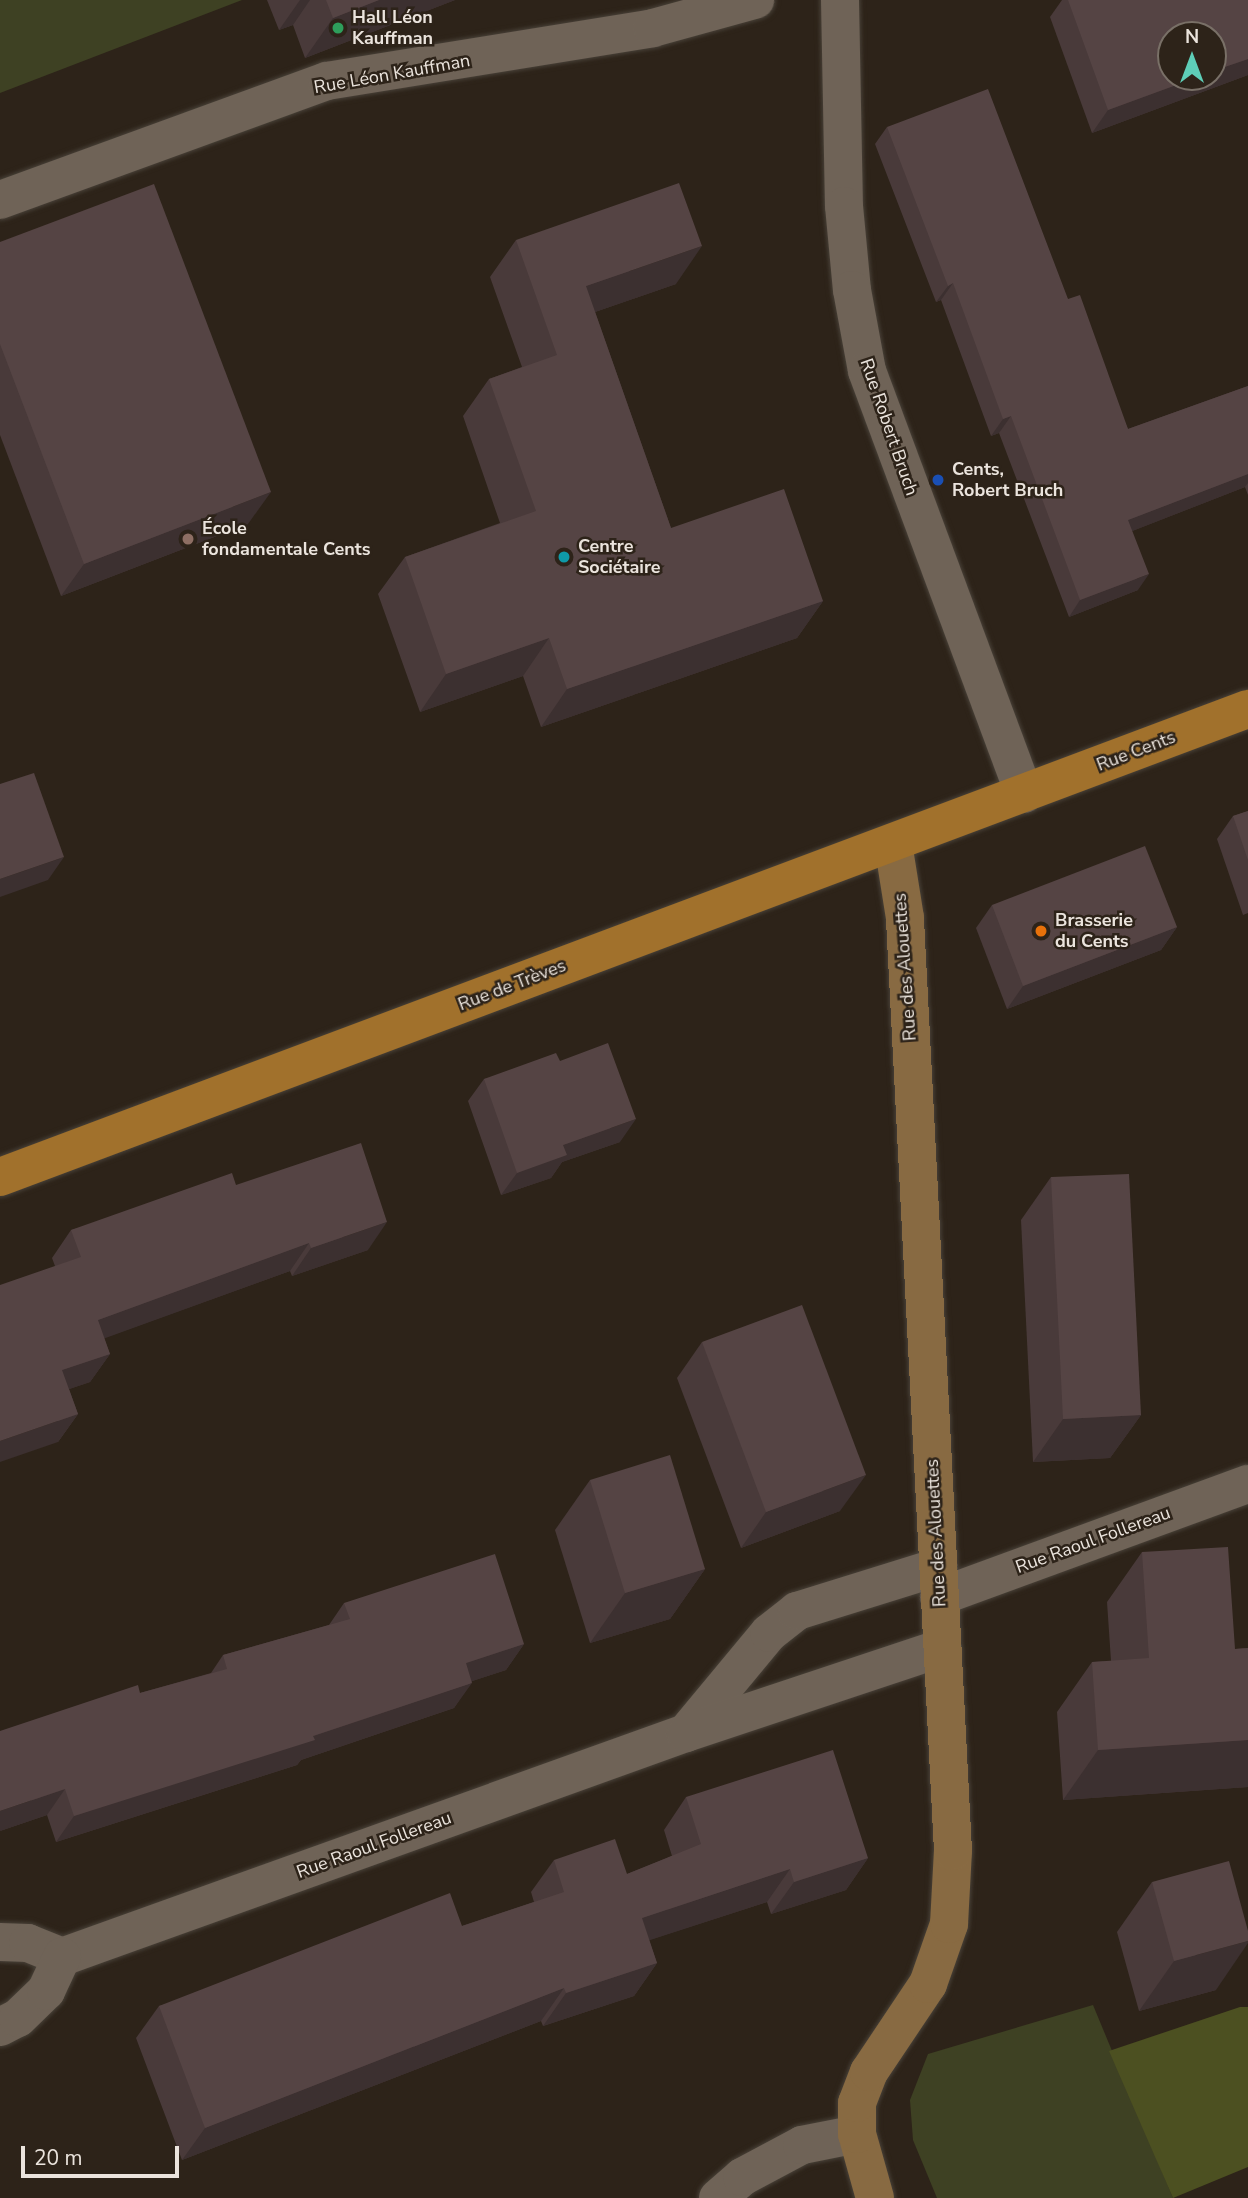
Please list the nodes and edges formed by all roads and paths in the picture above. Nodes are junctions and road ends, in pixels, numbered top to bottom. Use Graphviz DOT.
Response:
graph roads {
  1 [pos="755,0"];
  2 [pos="841,0"];
  3 [pos="0,200"];
  4 [pos="1248,709"];
  5 [pos="1024,794"];
  6 [pos="893,843"];
  7 [pos="0,1177"];
  8 [pos="1248,1484"];
  9 [pos="938,1582"];
  10 [pos="942,1648"];
  11 [pos="686,1733"];
  12 [pos="0,1942"];
  13 [pos="62,1957"];
  14 [pos="0,2027"];
  15 [pos="857,2134"];
  16 [pos="718,2198"];
  17 [pos="875,2198"];
  1 -- 3 [label="street, Rue Léon Kauffman"];
  2 -- 5 [label="street, Rue Robert Bruch"];
  4 -- 5 [label="main road, Rue Cents"];
  5 -- 6 [label="main road, Rue de Trèves"];
  6 -- 7 [label="main road, Rue de Trèves"];
  6 -- 9 [label="main road, Rue des Alouettes"];
  8 -- 9 [label="street, Rue Raoul Follereau"];
  9 -- 10 [label="main road, Rue des Alouettes"];
  9 -- 11 [label="street, Rue Raoul Follereau"];
  10 -- 11 [label="street, Rue Raoul Follereau"];
  10 -- 15 [label="main road, Rue des Alouettes"];
  11 -- 13 [label="street, Rue Raoul Follereau"];
  12 -- 13 [label="street"];
  13 -- 14 [label="street"];
  15 -- 16 [label="street"];
  15 -- 17 [label="main road, Rue des Alouettes"];
}
